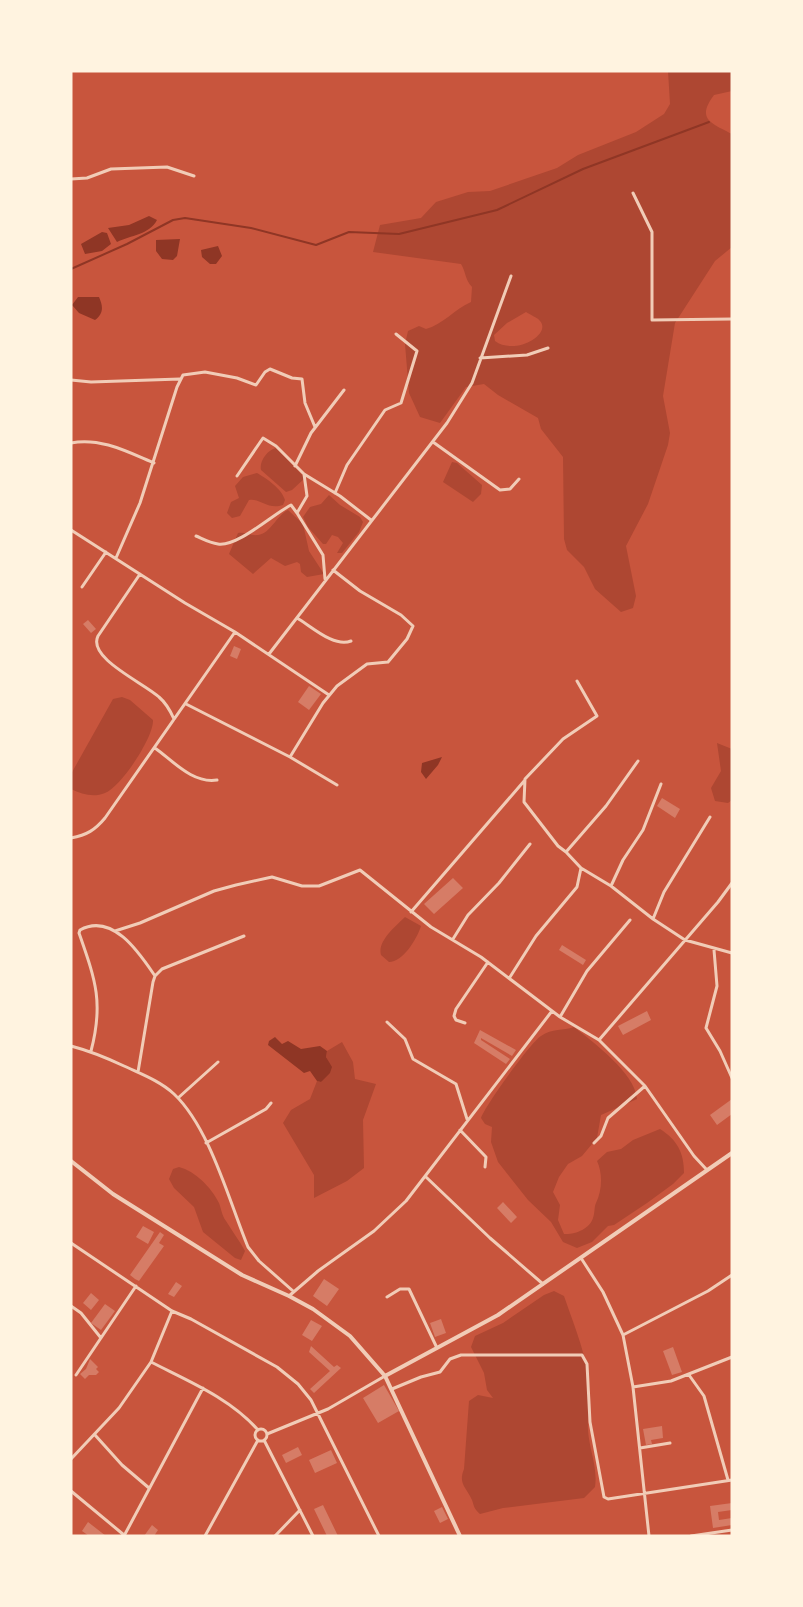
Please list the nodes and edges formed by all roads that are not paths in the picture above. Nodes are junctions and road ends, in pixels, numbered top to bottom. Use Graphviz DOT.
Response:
graph roads {
  1 [pos="194,176"];
  2 [pos="71,179"];
  3 [pos="633,193"];
  4 [pos="511,276"];
  5 [pos="732,319"];
  6 [pos="396,334"];
  7 [pos="548,348"];
  8 [pos="480,358"];
  9 [pos="180,379"];
  10 [pos="71,380"];
  11 [pos="344,390"];
  12 [pos="315,427"];
  13 [pos="433,442"];
  14 [pos="71,443"];
  15 [pos="154,463"];
  16 [pos="295,466"];
  17 [pos="304,474"];
  18 [pos="237,476"];
  19 [pos="519,479"];
  20 [pos="335,493"];
  21 [pos="297,514"];
  22 [pos="371,520"];
  23 [pos="71,530"];
  24 [pos="196,536"];
  25 [pos="106,552"];
  26 [pos="116,558"];
  27 [pos="333,570"];
  28 [pos="140,574"];
  29 [pos="325,580"];
  30 [pos="82,587"];
  31 [pos="297,618"];
  32 [pos="235,632"];
  33 [pos="351,641"];
  34 [pos="269,654"];
  35 [pos="577,681"];
  36 [pos="329,695"];
  37 [pos="186,704"];
  38 [pos="174,719"];
  39 [pos="155,748"];
  40 [pos="290,757"];
  41 [pos="638,761"];
  42 [pos="217,780"];
  43 [pos="525,780"];
  44 [pos="661,784"];
  45 [pos="337,785"];
  46 [pos="710,817"];
  47 [pos="71,838"];
  48 [pos="530,844"];
  49 [pos="566,852"];
  50 [pos="581,868"];
  51 [pos="732,883"];
  52 [pos="611,886"];
  53 [pos="411,912"];
  54 [pos="653,919"];
  55 [pos="630,920"];
  56 [pos="115,931"];
  57 [pos="244,936"];
  58 [pos="453,938"];
  59 [pos="685,940"];
  60 [pos="714,950"];
  61 [pos="732,953"];
  62 [pos="488,962"];
  63 [pos="155,976"];
  64 [pos="510,977"];
  65 [pos="552,1011"];
  66 [pos="560,1016"];
  67 [pos="387,1022"];
  68 [pos="465,1023"];
  69 [pos="599,1040"];
  70 [pos="71,1046"];
  71 [pos="91,1051"];
  72 [pos="218,1062"];
  73 [pos="138,1072"];
  74 [pos="732,1078"];
  75 [pos="645,1086"];
  76 [pos="178,1098"];
  77 [pos="271,1103"];
  78 [pos="467,1120"];
  79 [pos="460,1130"];
  80 [pos="206,1143"];
  81 [pos="594,1143"];
  82 [pos="732,1153"];
  83 [pos="71,1162"];
  84 [pos="485,1167"];
  85 [pos="707,1170"];
  86 [pos="426,1177"];
  87 [pos="71,1243"];
  88 [pos="581,1258"];
  89 [pos="732,1275"];
  90 [pos="544,1284"];
  91 [pos="136,1286"];
  92 [pos="293,1291"];
  93 [pos="289,1296"];
  94 [pos="387,1297"];
  95 [pos="71,1306"];
  96 [pos="172,1311"];
  97 [pos="624,1335"];
  98 [pos="101,1338"];
  99 [pos="438,1348"];
  100 [pos="732,1357"];
  101 [pos="151,1362"];
  102 [pos="76,1375"];
  103 [pos="689,1375"];
  104 [pos="385,1376"];
  105 [pos="633,1387"];
  106 [pos="203,1388"];
  107 [pos="392,1389"];
  108 [pos="318,1414"];
  109 [pos="258,1430"];
  110 [pos="267,1434"];
  111 [pos="95,1435"];
  112 [pos="258,1440"];
  113 [pos="264,1440"];
  114 [pos="670,1443"];
  115 [pos="640,1448"];
  116 [pos="71,1459"];
  117 [pos="730,1480"];
  118 [pos="149,1488"];
  119 [pos="71,1491"];
  120 [pos="644,1493"];
  121 [pos="300,1510"];
  122 [pos="732,1530"];
  123 [pos="124,1535"];
  124 [pos="702,1535"];
  125 [pos="205,1536"];
  126 [pos="276,1536"];
  127 [pos="313,1536"];
  128 [pos="379,1536"];
  129 [pos="460,1536"];
  130 [pos="649,1536"];
  131 [pos="691,1536"];
  1 -- 2 [label="street"];
  3 -- 5 [label="street"];
  4 -- 8 [label="street"];
  6 -- 20 [label="street"];
  7 -- 8 [label="street"];
  8 -- 13 [label="street"];
  9 -- 10 [label="street"];
  9 -- 12 [label="street"];
  9 -- 15 [label="street"];
  11 -- 12 [label="street"];
  12 -- 16 [label="street"];
  13 -- 19 [label="street"];
  13 -- 22 [label="street"];
  14 -- 15 [label="street"];
  15 -- 26 [label="street"];
  16 -- 17 [label="street"];
  16 -- 18 [label="street"];
  17 -- 20 [label="street"];
  17 -- 21 [label="street"];
  20 -- 22 [label="street"];
  21 -- 24 [label="street"];
  21 -- 29 [label="street"];
  22 -- 27 [label="street"];
  23 -- 25 [label="street"];
  25 -- 26 [label="street"];
  25 -- 30 [label="street"];
  26 -- 28 [label="street"];
  27 -- 29 [label="street"];
  27 -- 36 [label="street"];
  28 -- 32 [label="street"];
  28 -- 38 [label="street"];
  29 -- 31 [label="street"];
  31 -- 33 [label="street"];
  31 -- 34 [label="street"];
  32 -- 34 [label="street"];
  32 -- 37 [label="street"];
  34 -- 36 [label="street"];
  35 -- 43 [label="street"];
  36 -- 40 [label="street"];
  37 -- 38 [label="street"];
  37 -- 40 [label="street"];
  38 -- 39 [label="street"];
  39 -- 42 [label="street"];
  39 -- 47 [label="street"];
  40 -- 45 [label="street"];
  41 -- 49 [label="street"];
  43 -- 49 [label="street"];
  43 -- 53 [label="street"];
  44 -- 52 [label="street"];
  46 -- 54 [label="street"];
  48 -- 58 [label="street"];
  49 -- 50 [label="street"];
  50 -- 52 [label="street"];
  50 -- 64 [label="street"];
  51 -- 59 [label="street"];
  52 -- 54 [label="street"];
  53 -- 56 [label="street"];
  53 -- 58 [label="street"];
  54 -- 59 [label="street"];
  55 -- 66 [label="street"];
  56 -- 63 [label="street"];
  56 -- 71 [label="street"];
  57 -- 63 [label="street"];
  58 -- 62 [label="street"];
  59 -- 60 [label="street"];
  59 -- 69 [label="street"];
  60 -- 61 [label="street"];
  60 -- 74 [label="street"];
  62 -- 64 [label="street"];
  62 -- 68 [label="street"];
  63 -- 73 [label="street"];
  64 -- 65 [label="street"];
  65 -- 66 [label="street"];
  65 -- 78 [label="street"];
  66 -- 69 [label="street"];
  67 -- 78 [label="street"];
  69 -- 75 [label="street"];
  70 -- 71 [label="street"];
  71 -- 73 [label="street"];
  72 -- 76 [label="street"];
  73 -- 76 [label="street"];
  75 -- 81 [label="street"];
  75 -- 85 [label="street"];
  76 -- 80 [label="street"];
  77 -- 80 [label="street"];
  78 -- 79 [label="street"];
  79 -- 84 [label="street"];
  79 -- 86 [label="street"];
  80 -- 92 [label="street"];
  82 -- 85 [label="street"];
  83 -- 93 [label="street"];
  85 -- 88 [label="street"];
  86 -- 90 [label="street"];
  86 -- 92 [label="street"];
  87 -- 91 [label="street"];
  88 -- 90 [label="street"];
  88 -- 97 [label="street"];
  89 -- 97 [label="street"];
  90 -- 99 [label="street"];
  91 -- 96 [label="street"];
  91 -- 98 [label="street"];
  92 -- 93 [label="street"];
  93 -- 104 [label="street"];
  94 -- 99 [label="street"];
  95 -- 98 [label="street"];
  96 -- 101 [label="street"];
  96 -- 108 [label="street"];
  97 -- 105 [label="street"];
  98 -- 102 [label="street"];
  99 -- 104 [label="street"];
  100 -- 103 [label="street"];
  101 -- 106 [label="street"];
  101 -- 111 [label="street"];
  103 -- 105 [label="street"];
  103 -- 117 [label="street"];
  104 -- 107 [label="street"];
  104 -- 108 [label="street"];
  105 -- 115 [label="street"];
  106 -- 109 [label="street"];
  106 -- 118 [label="street"];
  107 -- 120 [label="street"];
  107 -- 129 [label="street"];
  108 -- 110 [label="street"];
  108 -- 128 [label="street"];
  109 -- 110 [label="street"];
  109 -- 112 [label="street"];
  110 -- 113 [label="street"];
  111 -- 116 [label="street"];
  111 -- 118 [label="street"];
  112 -- 113 [label="street"];
  112 -- 125 [label="street"];
  113 -- 121 [label="street"];
  114 -- 115 [label="street"];
  115 -- 120 [label="street"];
  117 -- 120 [label="street"];
  118 -- 123 [label="street"];
  119 -- 123 [label="street"];
  120 -- 130 [label="street"];
  121 -- 126 [label="street"];
  121 -- 127 [label="street"];
  122 -- 124 [label="street"];
  124 -- 131 [label="street"];
}
